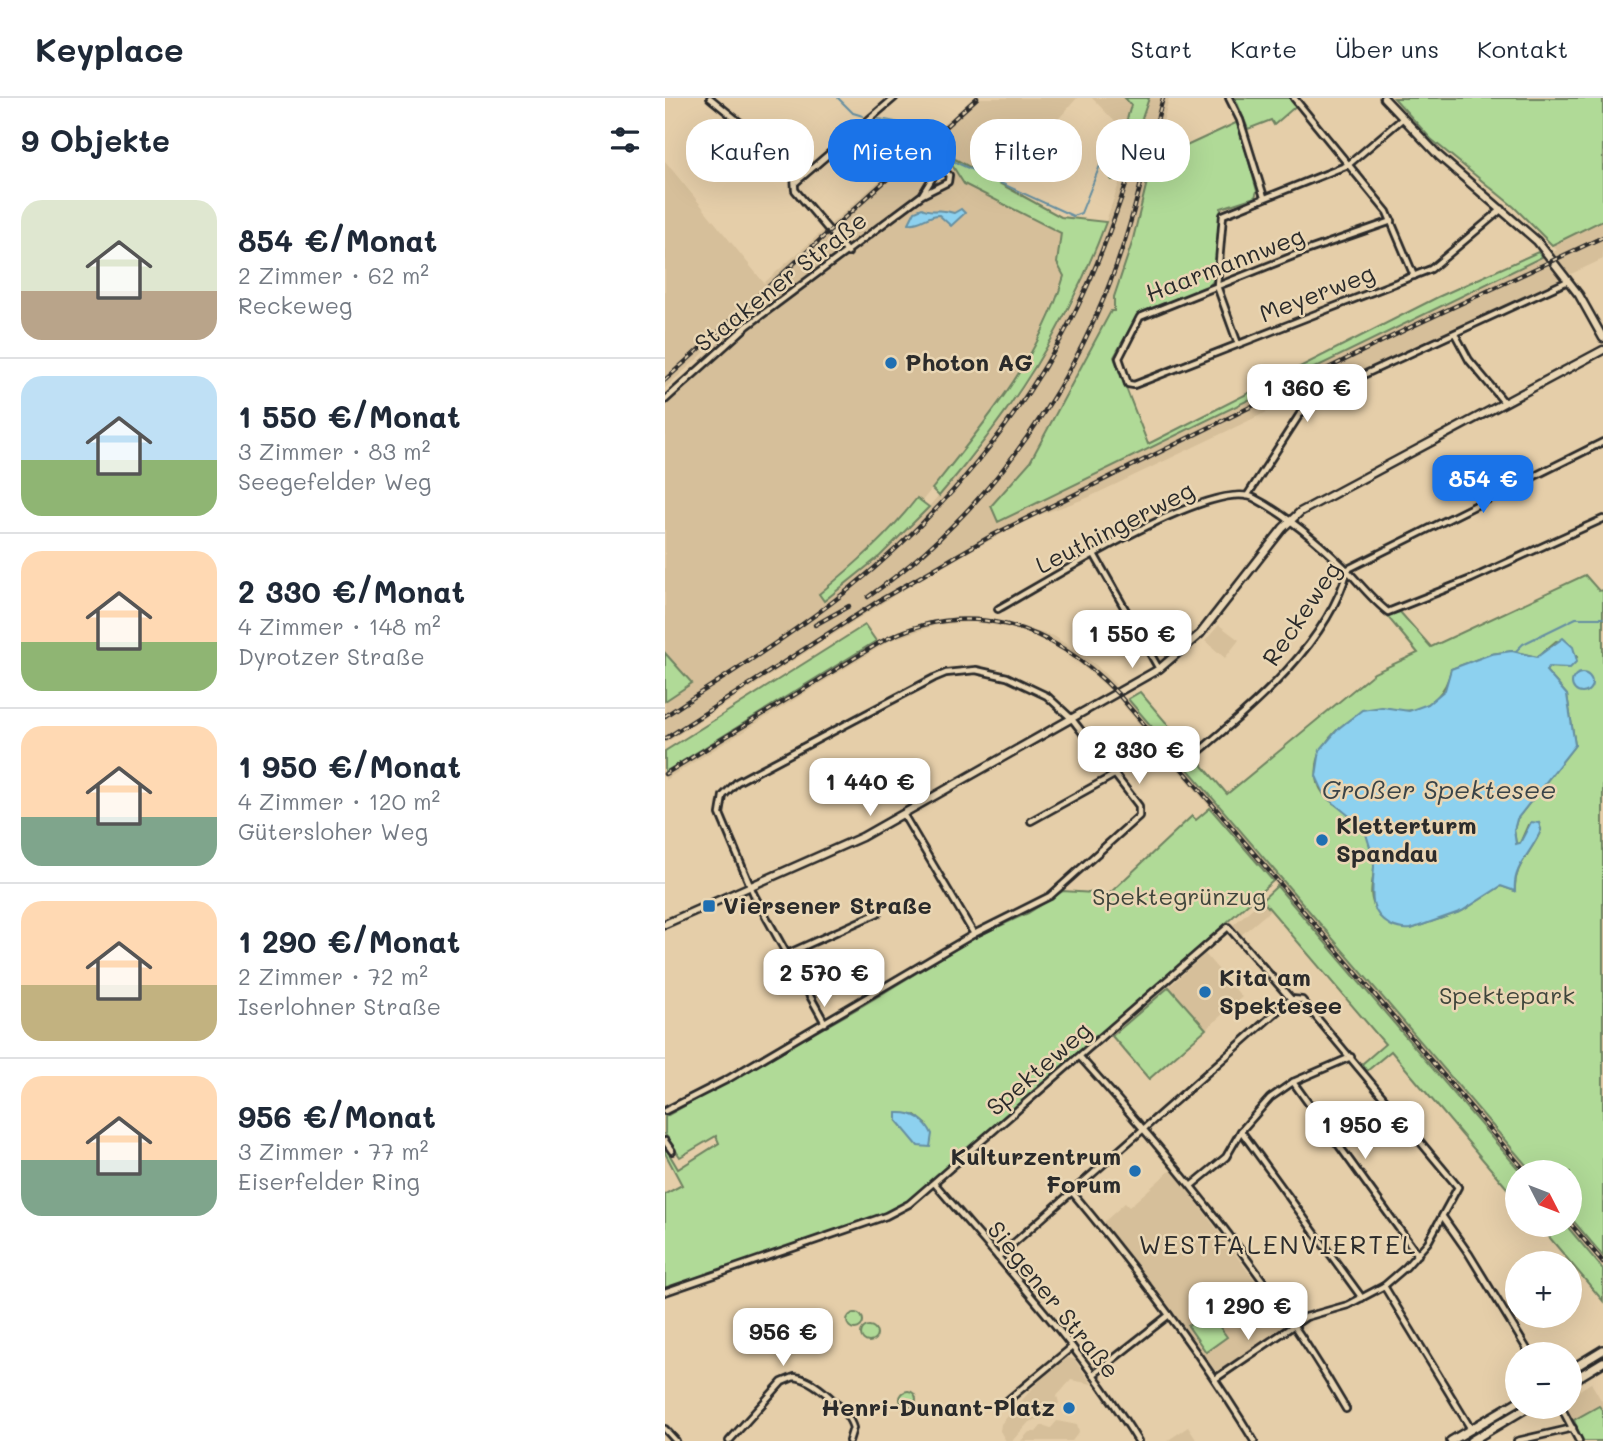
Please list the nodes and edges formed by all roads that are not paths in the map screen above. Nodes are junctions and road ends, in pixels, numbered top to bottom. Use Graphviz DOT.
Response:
graph roads {
  1 [pos="710,98"];
  2 [pos="894,98"];
  3 [pos="1229,98"];
  4 [pos="1294,98"];
  5 [pos="1384,98"];
  6 [pos="1402,118"];
  7 [pos="1348,165"];
  8 [pos="795,183"];
  9 [pos="922,195"];
  10 [pos="1264,197"];
  11 [pos="1503,208"];
  12 [pos="1392,221"];
  13 [pos="848,253"];
  14 [pos="1413,276"];
  15 [pos="1569,281"];
  16 [pos="1217,286"];
  17 [pos="1455,334"];
  18 [pos="1603,338"];
  19 [pos="1238,344"];
  20 [pos="1603,350"];
  21 [pos="1128,384"];
  22 [pos="665,400"];
  23 [pos="1504,402"];
  24 [pos="1603,442"];
  25 [pos="1247,496"];
  26 [pos="1603,519"];
  27 [pos="1288,521"];
  28 [pos="1094,554"];
  29 [pos="1347,571"];
  30 [pos="997,610"];
  31 [pos="1159,669"];
  32 [pos="1072,719"];
  33 [pos="1196,754"];
  34 [pos="1114,775"];
  35 [pos="903,814"];
  36 [pos="1031,821"];
  37 [pos="753,888"];
  38 [pos="878,913"];
  39 [pos="665,924"];
  40 [pos="974,934"];
  41 [pos="787,954"];
  42 [pos="1291,999"];
  43 [pos="825,1023"];
  44 [pos="1080,1057"];
  45 [pos="1351,1057"];
  46 [pos="1293,1082"];
  47 [pos="665,1111"];
  48 [pos="1143,1128"];
  49 [pos="1241,1130"];
  50 [pos="665,1141"];
  51 [pos="672,1151"];
  52 [pos="935,1184"];
  53 [pos="1192,1185"];
  54 [pos="1072,1192"];
  55 [pos="1443,1217"];
  56 [pos="1418,1255"];
  57 [pos="998,1257"];
  58 [pos="1384,1286"];
  59 [pos="665,1293"];
  60 [pos="1362,1298"];
  61 [pos="1169,1315"];
  62 [pos="1294,1325"];
  63 [pos="1523,1342"];
  64 [pos="1072,1347"];
  65 [pos="1603,1350"];
  66 [pos="1603,1362"];
  67 [pos="1582,1363"];
  68 [pos="1093,1375"];
  69 [pos="1582,1375"];
  70 [pos="1215,1379"];
  71 [pos="1002,1405"];
  72 [pos="1346,1409"];
  73 [pos="1505,1409"];
  74 [pos="1508,1419"];
  75 [pos="1568,1419"];
  76 [pos="1573,1428"];
  77 [pos="665,1429"];
  78 [pos="1471,1429"];
  79 [pos="1135,1440"];
  80 [pos="676,1441"];
  81 [pos="729,1441"];
  82 [pos="849,1441"];
  83 [pos="1254,1441"];
  84 [pos="1451,1441"];
  85 [pos="1471,1441"];
  86 [pos="1517,1441"];
  87 [pos="1579,1441"];
  1 -- 8 [label="street"];
  2 -- 8 [label="street"];
  3 -- 10 [label="street"];
  4 -- 7 [label="street"];
  5 -- 6 [label="street"];
  6 -- 7 [label="street"];
  6 -- 11 [label="street"];
  7 -- 10 [label="street"];
  7 -- 12 [label="street"];
  8 -- 13 [label="street"];
  9 -- 9 [label="street, Staakener Straße"];
  9 -- 13 [label="street, Staakener Straße"];
  10 -- 16 [label="street"];
  11 -- 14 [label="street, Meyerweg"];
  11 -- 15 [label="street"];
  12 -- 14 [label="street"];
  12 -- 16 [label="street, Haarmannweg"];
  13 -- 22 [label="street, Staakener Straße"];
  14 -- 19 [label="street, Meyerweg"];
  15 -- 17 [label="street"];
  15 -- 18 [label="street"];
  16 -- 19 [label="street"];
  16 -- 21 [label="street, Haarmannweg"];
  17 -- 23 [label="street"];
  17 -- 25 [label="street"];
  19 -- 21 [label="street, Meyerweg"];
  20 -- 23 [label="street"];
  23 -- 27 [label="street"];
  24 -- 29 [label="street, Reckeweg"];
  25 -- 27 [label="street"];
  25 -- 28 [label="street, Leuthingerweg"];
  26 -- 29 [label="street"];
  27 -- 29 [label="street"];
  27 -- 31 [label="street"];
  28 -- 30 [label="street, Leuthingerweg"];
  28 -- 31 [label="street"];
  29 -- 33 [label="street, Reckeweg"];
  31 -- 32 [label="street"];
  32 -- 34 [label="street"];
  32 -- 35 [label="street"];
  32 -- 37 [label="street"];
  34 -- 36 [label="street"];
  34 -- 40 [label="street"];
  35 -- 37 [label="street"];
  35 -- 40 [label="street"];
  37 -- 39 [label="street"];
  37 -- 41 [label="street"];
  38 -- 41 [label="street"];
  40 -- 43 [label="street"];
  41 -- 43 [label="street"];
  42 -- 44 [label="street, Spekteweg"];
  42 -- 45 [label="street"];
  42 -- 48 [label="street"];
  43 -- 47 [label="street"];
  44 -- 48 [label="street"];
  44 -- 52 [label="street, Spekteweg"];
  45 -- 46 [label="street"];
  45 -- 55 [label="street"];
  46 -- 49 [label="street"];
  46 -- 56 [label="street"];
  48 -- 53 [label="street"];
  48 -- 54 [label="street"];
  49 -- 53 [label="street"];
  49 -- 60 [label="street"];
  50 -- 51 [label="street"];
  52 -- 57 [label="street, Siegener Straße"];
  52 -- 59 [label="street, Spekteweg"];
  53 -- 62 [label="street"];
  54 -- 57 [label="street"];
  54 -- 61 [label="street"];
  55 -- 56 [label="street"];
  55 -- 63 [label="street"];
  56 -- 58 [label="street"];
  57 -- 64 [label="street, Siegener Straße"];
  58 -- 60 [label="street"];
  58 -- 78 [label="street"];
  60 -- 62 [label="street"];
  61 -- 68 [label="street"];
  61 -- 70 [label="street"];
  62 -- 70 [label="street"];
  62 -- 72 [label="street"];
  64 -- 68 [label="street, Siegener Straße"];
  64 -- 71 [label="street"];
  65 -- 67 [label="main road"];
  66 -- 69 [label="main road"];
  68 -- 79 [label="street, Siegener Straße"];
  70 -- 83 [label="street"];
  73 -- 78 [label="main road"];
  74 -- 85 [label="main road"];
  75 -- 76 [label="street"];
  76 -- 86 [label="street"];
  76 -- 87 [label="street"];
  77 -- 80 [label="street"];
  78 -- 84 [label="main road"];
  81 -- 82 [label="street"];
}
